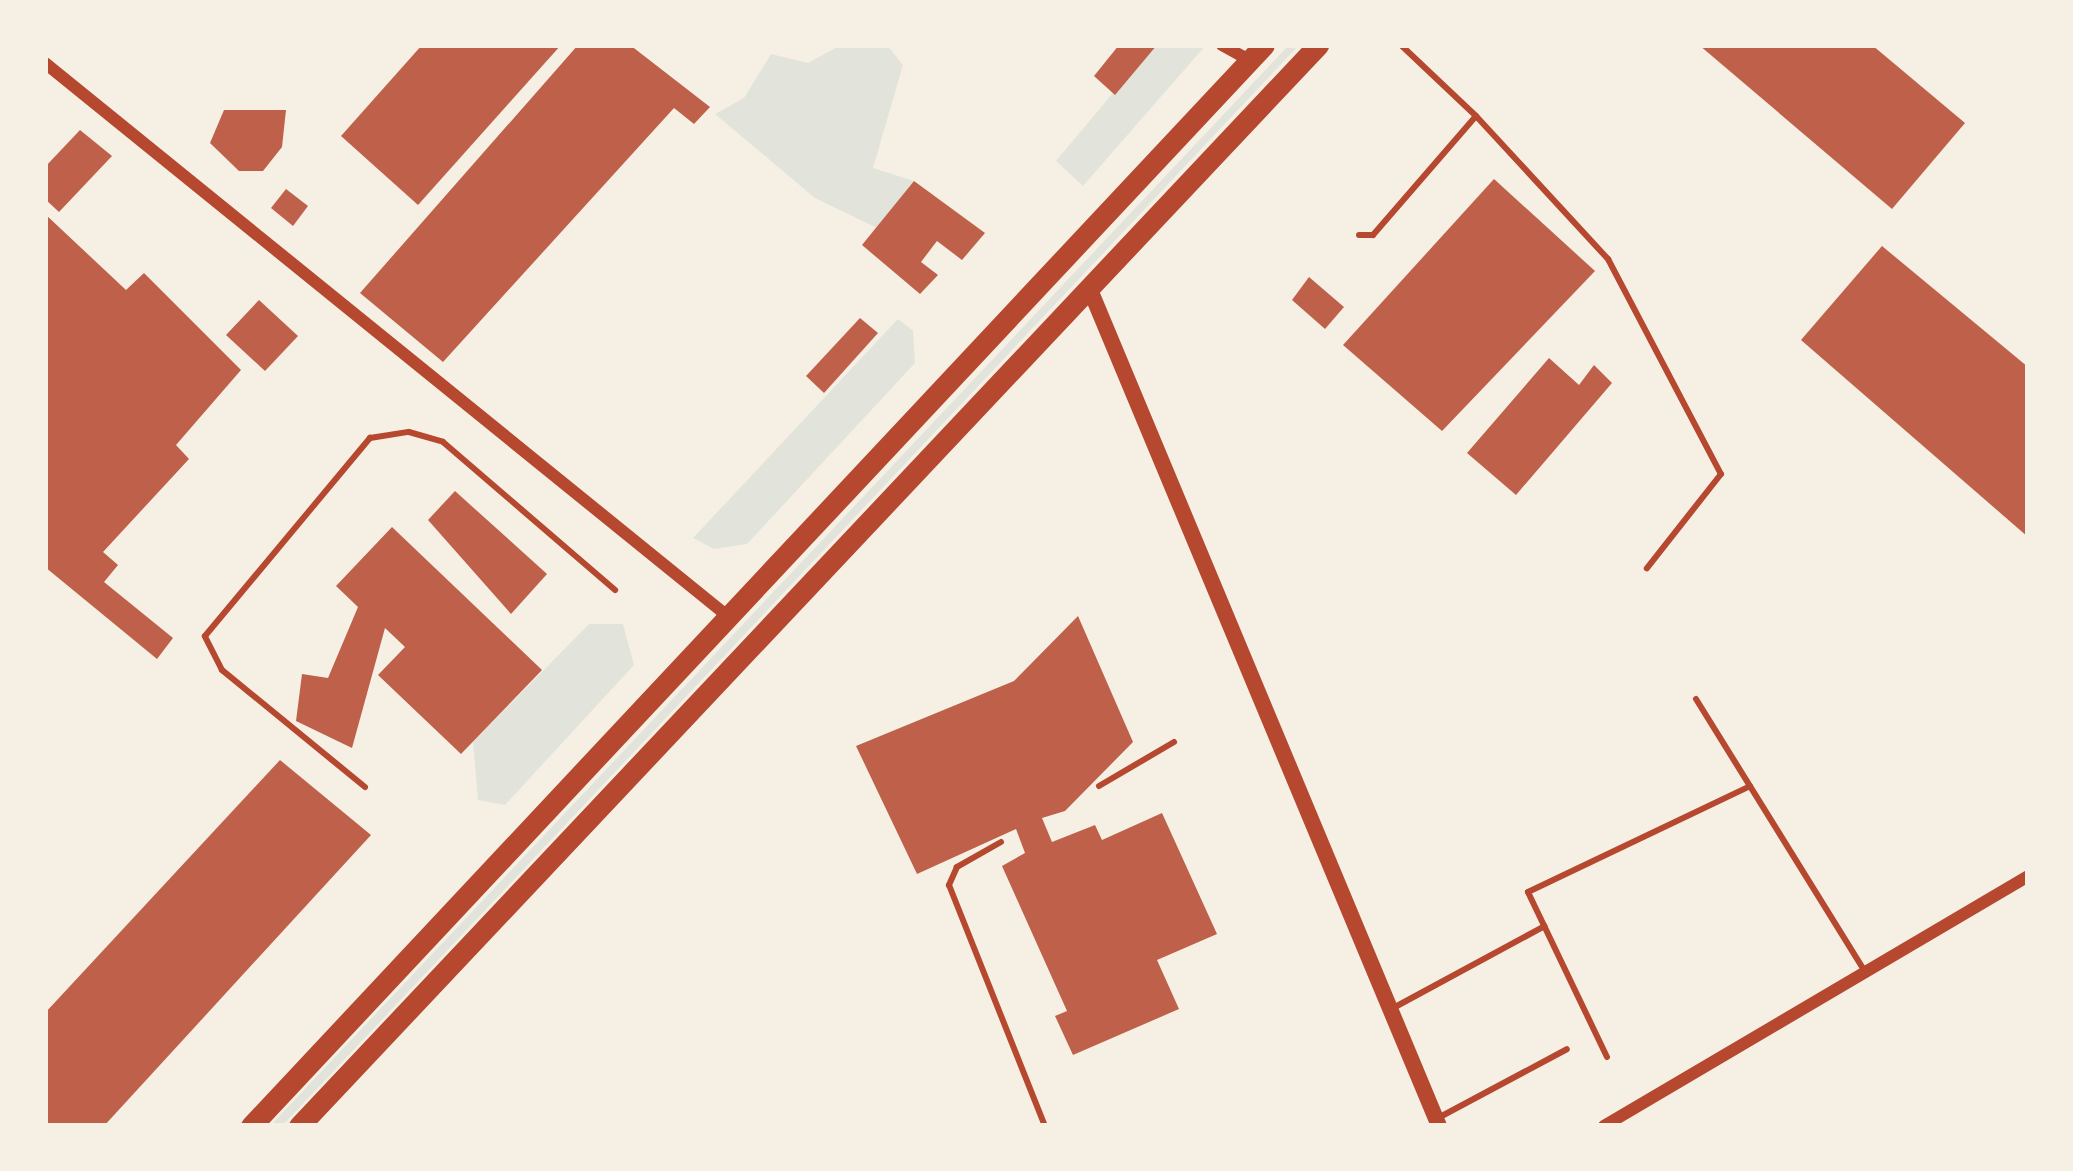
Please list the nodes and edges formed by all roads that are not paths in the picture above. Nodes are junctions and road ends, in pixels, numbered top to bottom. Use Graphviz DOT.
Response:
graph roads {
  1 [pos="1222,45"];
  2 [pos="1318,45"];
  3 [pos="1400,45"];
  4 [pos="1256,53"];
  5 [pos="45,63"];
  6 [pos="1476,116"];
  7 [pos="1359,236"];
  8 [pos="1090,292"];
  9 [pos="1647,568"];
  10 [pos="615,590"];
  11 [pos="732,620"];
  12 [pos="1696,699"];
  13 [pos="1174,742"];
  14 [pos="1099,786"];
  15 [pos="1750,786"];
  16 [pos="365,788"];
  17 [pos="1001,842"];
  18 [pos="2028,876"];
  19 [pos="1545,926"];
  20 [pos="1864,972"];
  21 [pos="1390,1009"];
  22 [pos="1567,1049"];
  23 [pos="1607,1057"];
  24 [pos="1437,1122"];
  25 [pos="251,1126"];
  26 [pos="299,1126"];
  27 [pos="1045,1126"];
  28 [pos="1604,1126"];
  1 -- 4 [label="street"];
  2 -- 8 [label="highway"];
  3 -- 6 [label="lane"];
  4 -- 11 [label="highway"];
  5 -- 11 [label="street"];
  6 -- 7 [label="lane"];
  6 -- 9 [label="lane"];
  8 -- 21 [label="street"];
  8 -- 26 [label="highway"];
  10 -- 16 [label="lane"];
  11 -- 25 [label="highway"];
  12 -- 15 [label="lane"];
  13 -- 14 [label="lane"];
  15 -- 19 [label="lane"];
  15 -- 20 [label="lane"];
  17 -- 27 [label="lane"];
  18 -- 20 [label="street"];
  19 -- 21 [label="lane"];
  19 -- 23 [label="lane"];
  20 -- 28 [label="street"];
  21 -- 24 [label="street"];
  22 -- 24 [label="lane"];
}
